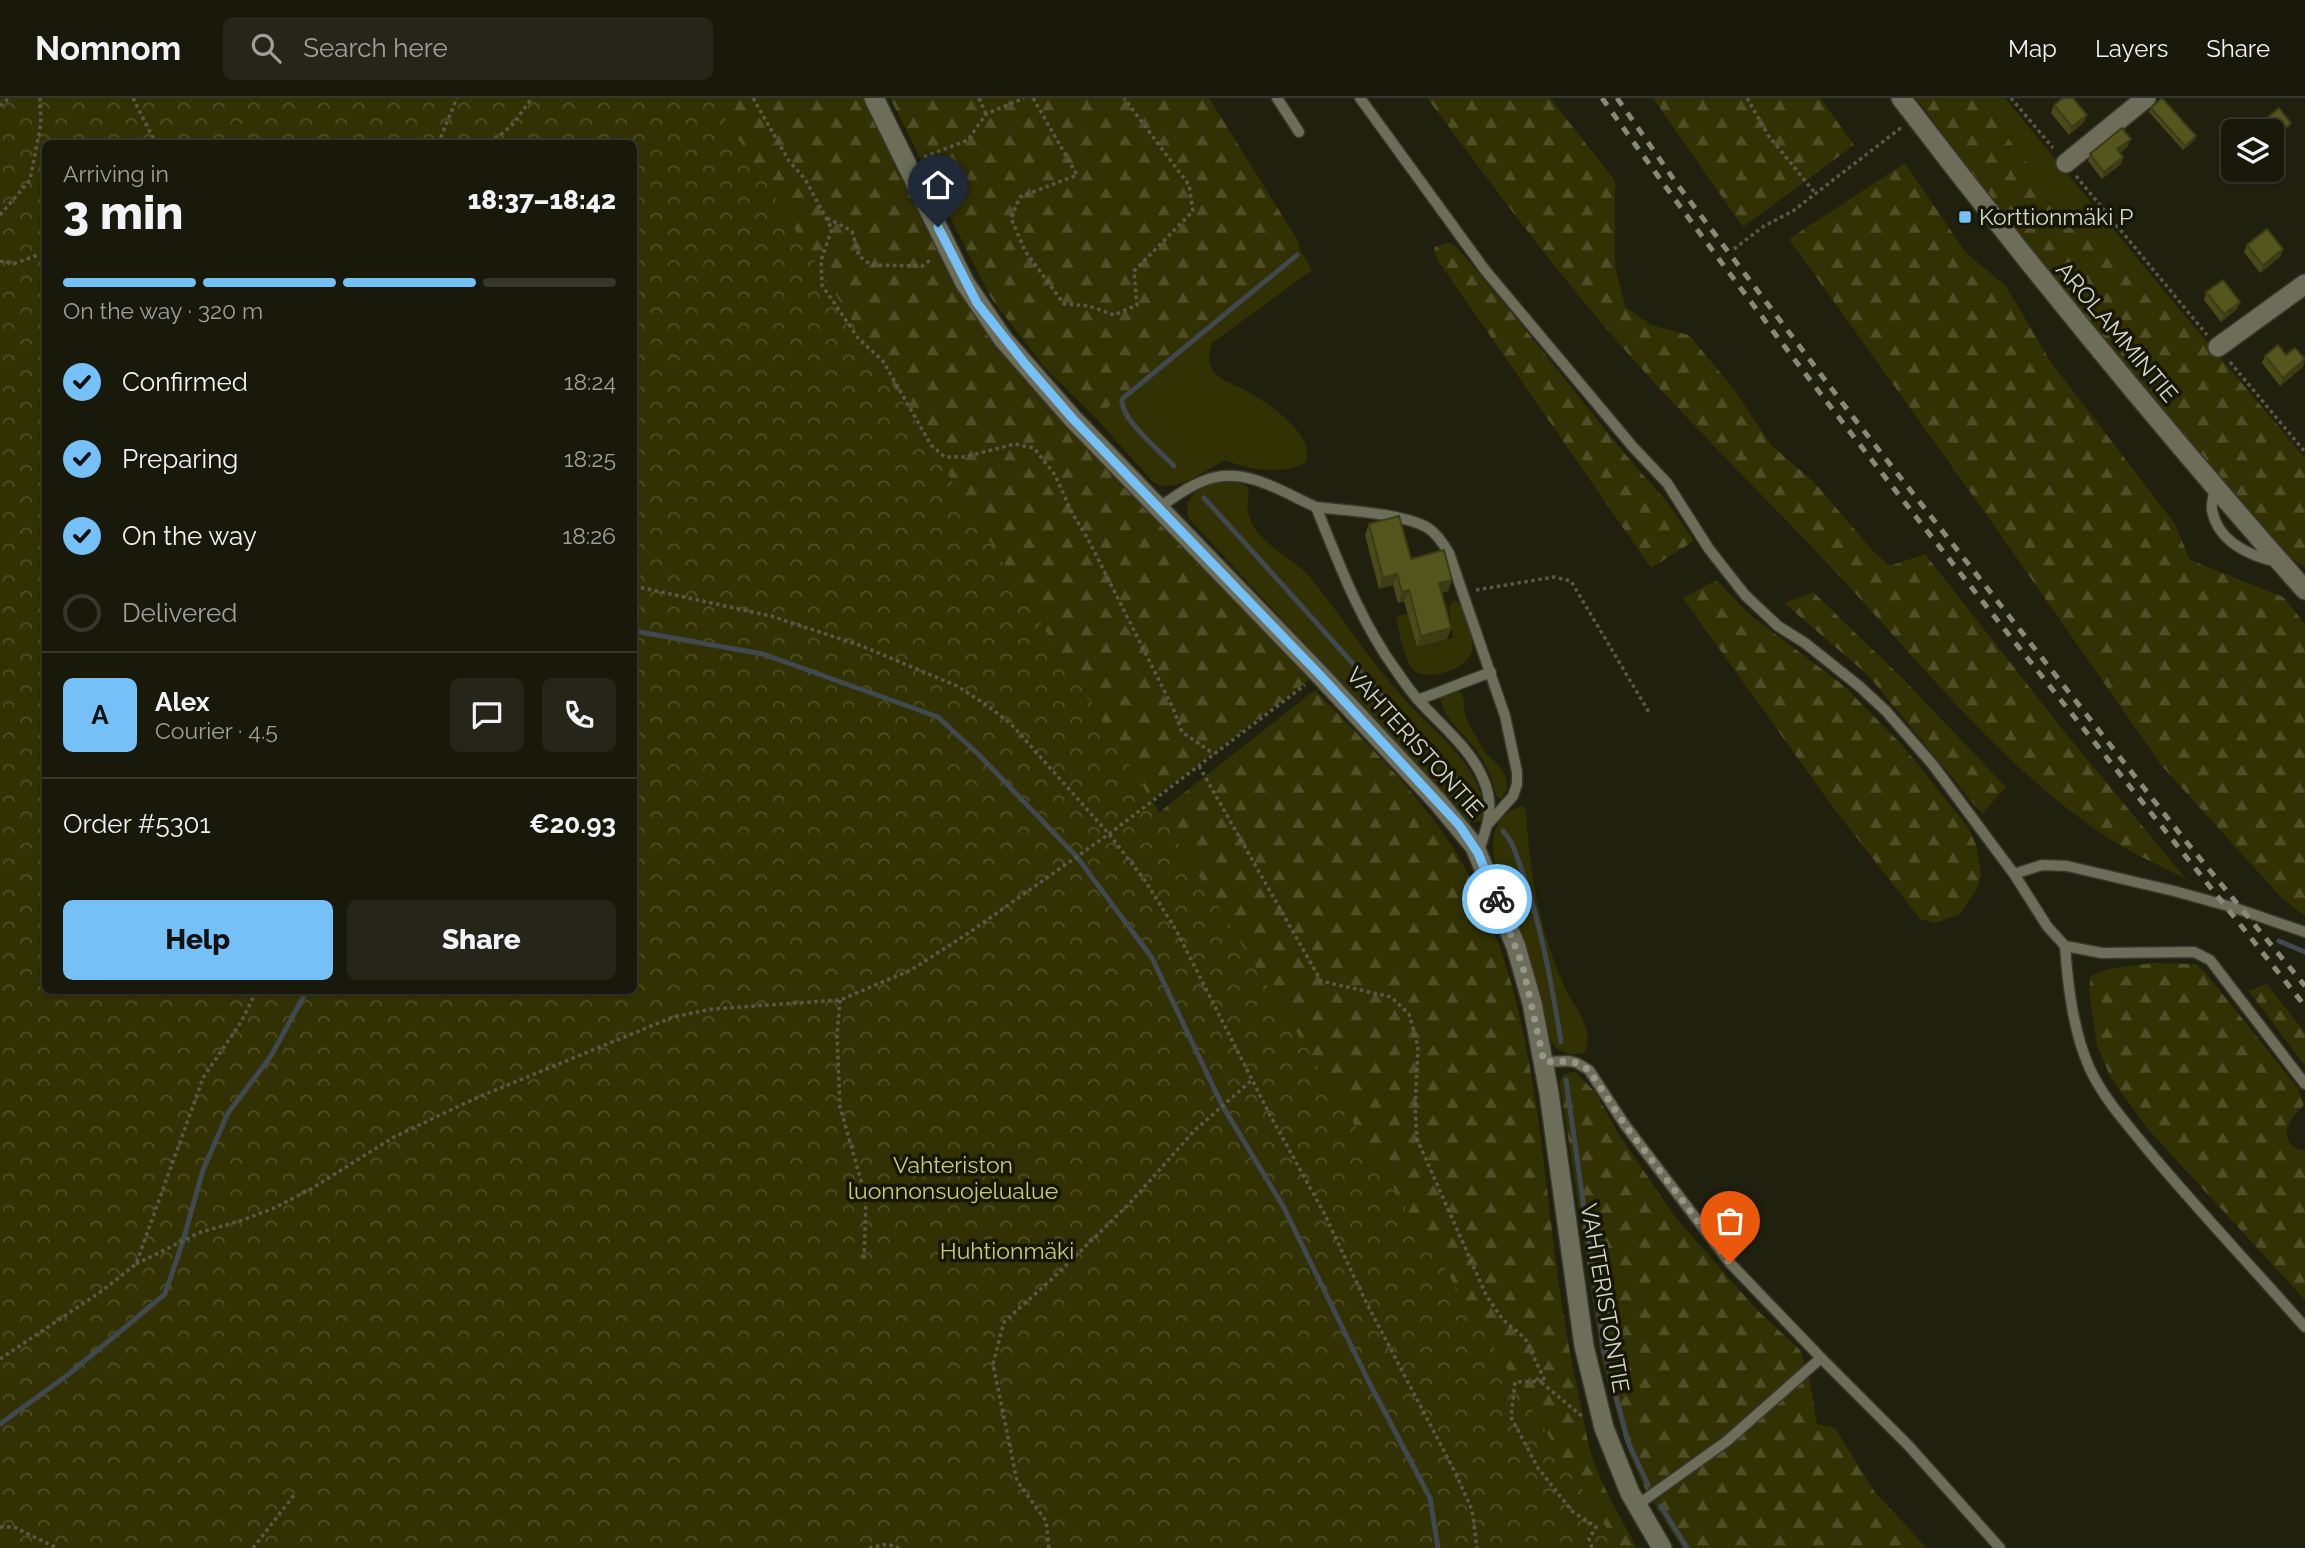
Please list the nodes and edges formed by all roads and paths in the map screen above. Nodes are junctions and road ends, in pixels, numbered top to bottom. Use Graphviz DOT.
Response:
graph roads {
  1 [pos="9,98"];
  2 [pos="40,98"];
  3 [pos="133,98"];
  4 [pos="457,98"];
  5 [pos="532,98"];
  6 [pos="753,98"];
  7 [pos="874,98"];
  8 [pos="979,98"];
  9 [pos="1024,98"];
  10 [pos="1032,98"];
  11 [pos="1124,98"];
  12 [pos="1277,98"];
  13 [pos="1360,98"];
  14 [pos="1747,98"];
  15 [pos="1901,98"];
  16 [pos="2011,98"];
  17 [pos="2146,98"];
  18 [pos="0,106"];
  19 [pos="986,114"];
  20 [pos="1916,117"];
  21 [pos="1299,132"];
  22 [pos="154,140"];
  23 [pos="440,140"];
  24 [pos="495,140"];
  25 [pos="2066,163"];
  26 [pos="906,164"];
  27 [pos="1815,193"];
  28 [pos="0,215"];
  29 [pos="827,218"];
  30 [pos="948,248"];
  31 [pos="1734,249"];
  32 [pos="42,253"];
  33 [pos="0,261"];
  34 [pos="2305,284"];
  35 [pos="2218,347"];
  36 [pos="2305,452"];
  37 [pos="1158,507"];
  38 [pos="1316,507"];
  39 [pos="637,587"];
  40 [pos="2305,590"];
  41 [pos="1464,592"];
  42 [pos="1491,672"];
  43 [pos="1319,674"];
  44 [pos="1418,700"];
  45 [pos="1650,714"];
  46 [pos="1214,754"];
  47 [pos="1199,766"];
  48 [pos="1488,824"];
  49 [pos="1109,834"];
  50 [pos="1478,853"];
  51 [pos="2014,874"];
  52 [pos="2305,932"];
  53 [pos="2065,946"];
  54 [pos="255,994"];
  55 [pos="840,1000"];
  56 [pos="1544,1062"];
  57 [pos="1252,1080"];
  58 [pos="2305,1084"];
  59 [pos="864,1261"];
  60 [pos="136,1264"];
  61 [pos="2305,1326"];
  62 [pos="0,1359"];
  63 [pos="1821,1359"];
  64 [pos="1538,1380"];
  65 [pos="1609,1439"];
  66 [pos="295,1494"];
  67 [pos="1636,1506"];
  68 [pos="0,1528"];
  69 [pos="57,1548"];
  70 [pos="253,1548"];
  71 [pos="869,1548"];
  72 [pos="899,1548"];
  73 [pos="1049,1548"];
  74 [pos="1477,1548"];
  75 [pos="1592,1548"];
  76 [pos="1662,1548"];
  77 [pos="2000,1548"];
  1 -- 18 [label="path"];
  2 -- 28 [label="path"];
  3 -- 22 [label="path"];
  4 -- 23 [label="path"];
  5 -- 24 [label="path"];
  6 -- 29 [label="path"];
  7 -- 26 [label="street, VAHTERISTONTIE"];
  8 -- 19 [label="path"];
  9 -- 19 [label="path"];
  10 -- 11 [label="path"];
  12 -- 21 [label="lane"];
  13 -- 51 [label="lane"];
  14 -- 27 [label="path"];
  15 -- 20 [label="street, AROLAMMINTIE"];
  16 -- 25 [label="path"];
  17 -- 25 [label="street"];
  19 -- 26 [label="path"];
  20 -- 27 [label="path"];
  20 -- 40 [label="street, AROLAMMINTIE"];
  25 -- 35 [label="path"];
  26 -- 30 [label="street, VAHTERISTONTIE"];
  27 -- 31 [label="path"];
  29 -- 30 [label="path"];
  29 -- 46 [label="path"];
  30 -- 37 [label="street, VAHTERISTONTIE"];
  32 -- 33 [label="path"];
  34 -- 35 [label="street"];
  35 -- 36 [label="path"];
  37 -- 38 [label="lane"];
  37 -- 43 [label="street, VAHTERISTONTIE"];
  38 -- 41 [label="lane"];
  38 -- 44 [label="lane"];
  39 -- 49 [label="path"];
  41 -- 42 [label="lane"];
  41 -- 45 [label="path"];
  42 -- 44 [label="lane"];
  42 -- 48 [label="lane"];
  43 -- 46 [label="path"];
  43 -- 50 [label="street, VAHTERISTONTIE"];
  44 -- 48 [label="lane"];
  46 -- 47 [label="path"];
  47 -- 49 [label="path"];
  47 -- 64 [label="path"];
  48 -- 50 [label="lane"];
  49 -- 55 [label="path"];
  49 -- 57 [label="path"];
  50 -- 56 [label="street, VAHTERISTONTIE"];
  51 -- 52 [label="lane"];
  51 -- 53 [label="lane"];
  53 -- 58 [label="lane"];
  53 -- 61 [label="lane"];
  54 -- 60 [label="path"];
  55 -- 59 [label="path"];
  55 -- 60 [label="path"];
  56 -- 63 [label="lane"];
  56 -- 65 [label="street, VAHTERISTONTIE"];
  57 -- 73 [label="path"];
  57 -- 74 [label="path"];
  60 -- 62 [label="path"];
  63 -- 67 [label="lane"];
  63 -- 77 [label="lane"];
  64 -- 65 [label="path"];
  64 -- 75 [label="path"];
  65 -- 67 [label="street, VAHTERISTONTIE"];
  66 -- 70 [label="path"];
  67 -- 76 [label="street, VAHTERISTONTIE"];
  68 -- 69 [label="path"];
  71 -- 72 [label="path"];
}
